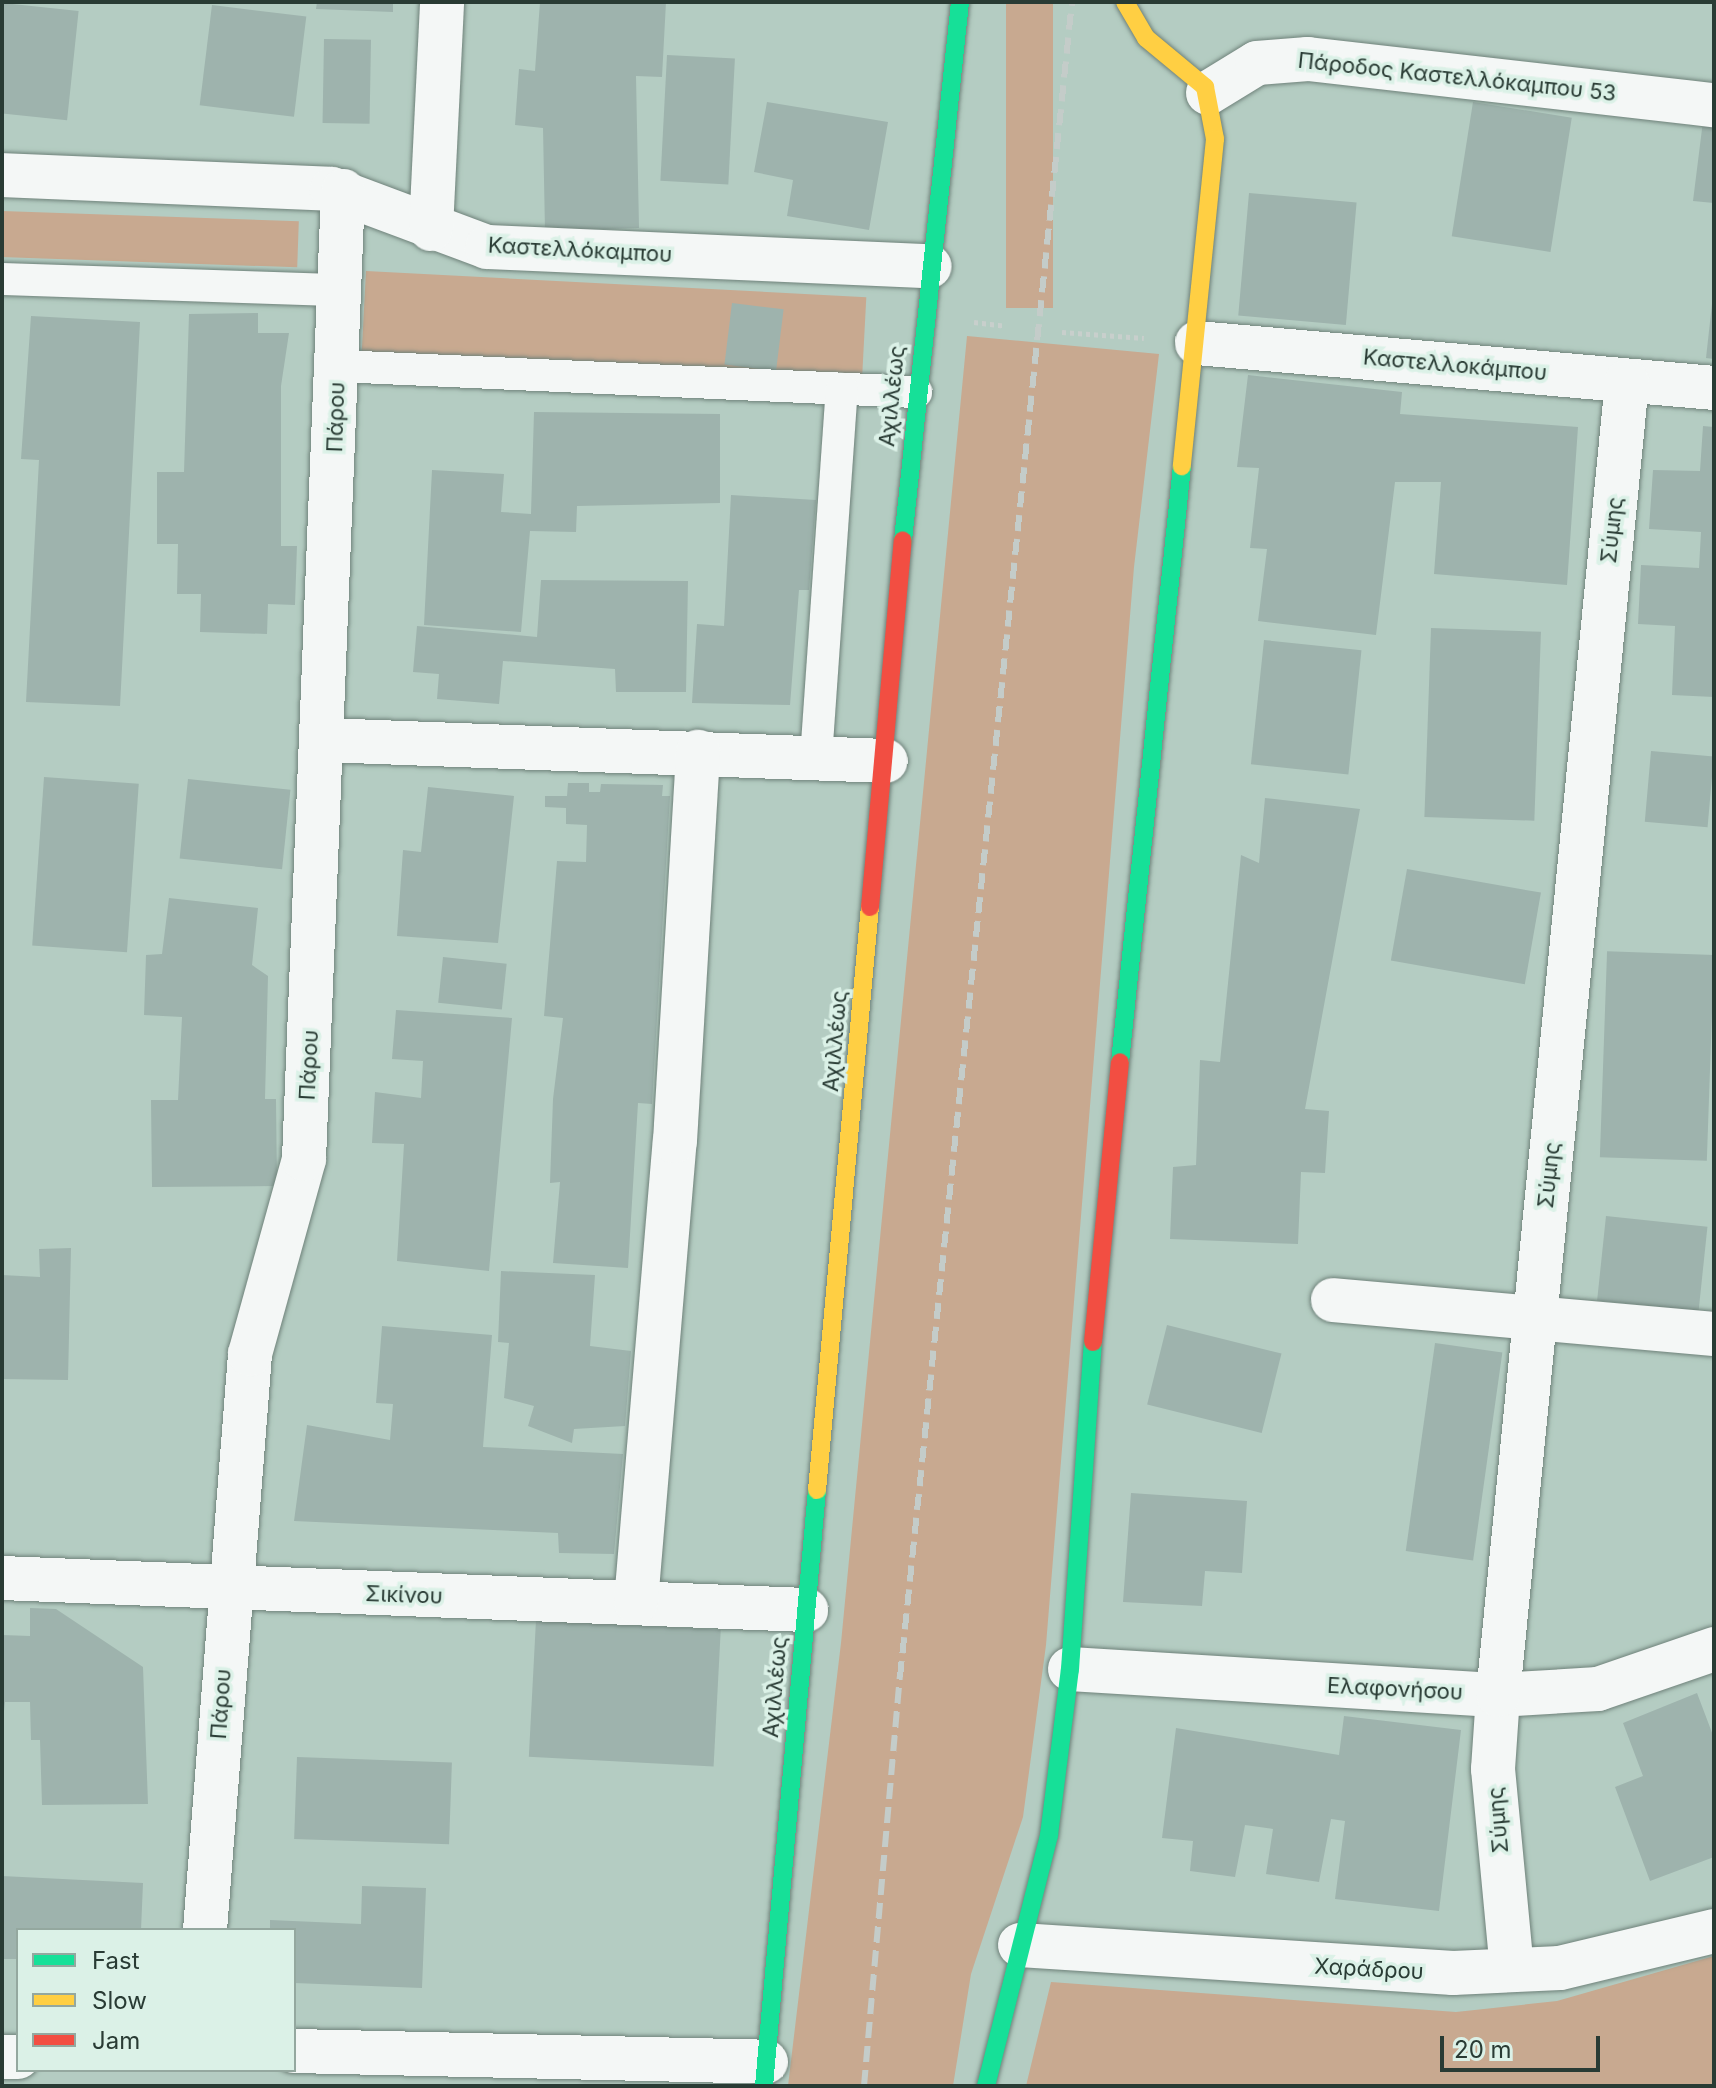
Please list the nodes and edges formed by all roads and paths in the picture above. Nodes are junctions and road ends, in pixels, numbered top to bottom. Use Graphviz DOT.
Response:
graph roads {
  1 [pos="442,2"];
  2 [pos="960,2"];
  3 [pos="1125,2"];
  4 [pos="1208,93"];
  5 [pos="1714,105"];
  6 [pos="2,175"];
  7 [pos="343,191"];
  8 [pos="431,229"];
  9 [pos="930,266"];
  10 [pos="2,279"];
  11 [pos="340,290"];
  12 [pos="1062,332"];
  13 [pos="1197,343"];
  14 [pos="338,366"];
  15 [pos="1627,381"];
  16 [pos="1714,388"];
  17 [pos="842,389"];
  18 [pos="916,392"];
  19 [pos="324,740"];
  20 [pos="698,752"];
  21 [pos="816,758"];
  22 [pos="886,761"];
  23 [pos="1333,1300"];
  24 [pos="1535,1319"];
  25 [pos="1714,1334"];
  26 [pos="2,1578"];
  27 [pos="229,1590"];
  28 [pos="636,1602"];
  29 [pos="806,1610"];
  30 [pos="1714,1649"];
  31 [pos="1070,1669"];
  32 [pos="1498,1695"];
  33 [pos="205,1928"];
  34 [pos="1714,1931"];
  35 [pos="1020,1945"];
  36 [pos="1512,1970"];
  37 [pos="296,2051"];
  38 [pos="765,2074"];
  39 [pos="986,2086"];
  1 -- 8 [label="street"];
  2 -- 9 [label="street, Αχιλλέως"];
  3 -- 4 [label="street"];
  4 -- 5 [label="street, Πάροδος Καστελλόκαμπου 53"];
  4 -- 13 [label="street"];
  6 -- 7 [label="street, Καστελλόκαμπου"];
  7 -- 8 [label="street, Καστελλόκαμπου"];
  7 -- 11 [label="street, Πάρου"];
  8 -- 9 [label="street, Καστελλόκαμπου"];
  9 -- 18 [label="street, Αχιλλέως"];
  10 -- 11 [label="lane"];
  11 -- 14 [label="street, Πάρου"];
  12 -- 13 [label="path"];
  13 -- 15 [label="street, Καστελλοκάμπου"];
  13 -- 31 [label="street"];
  14 -- 17 [label="lane"];
  14 -- 19 [label="street, Πάρου"];
  15 -- 16 [label="street, Καστελλοκάμπου"];
  15 -- 24 [label="street, Σύμης"];
  17 -- 18 [label="lane"];
  17 -- 21 [label="lane"];
  18 -- 22 [label="street, Αχιλλέως"];
  19 -- 20 [label="street"];
  19 -- 27 [label="street, Πάρου"];
  20 -- 21 [label="street"];
  20 -- 28 [label="street"];
  21 -- 22 [label="street"];
  22 -- 29 [label="street, Αχιλλέως"];
  23 -- 24 [label="street"];
  24 -- 25 [label="street"];
  24 -- 32 [label="street, Σύμης"];
  26 -- 27 [label="street, Σικίνου"];
  27 -- 28 [label="street, Σικίνου"];
  27 -- 33 [label="street, Πάρου"];
  28 -- 29 [label="street, Σικίνου"];
  29 -- 38 [label="street, Αχιλλέως"];
  30 -- 32 [label="street, Ελαφονήσου"];
  31 -- 32 [label="street, Ελαφονήσου"];
  31 -- 35 [label="street"];
  32 -- 36 [label="street, Σύμης"];
  34 -- 36 [label="street, Χαράδρου"];
  35 -- 36 [label="street, Χαράδρου"];
  35 -- 39 [label="street"];
  37 -- 38 [label="street"];
}
